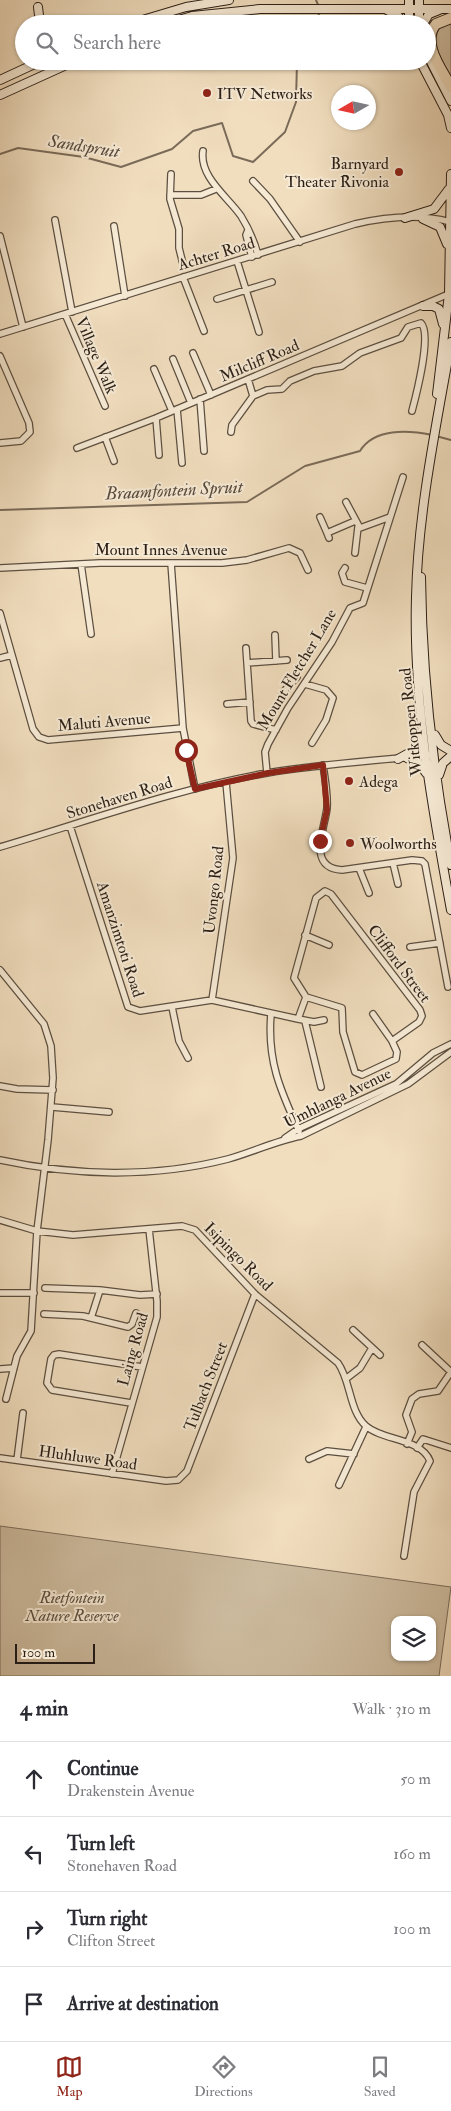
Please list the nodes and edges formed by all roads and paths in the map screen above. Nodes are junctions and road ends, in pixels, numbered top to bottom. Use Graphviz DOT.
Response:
graph roads {
  1 [pos="229,0"];
  2 [pos="408,4"];
  3 [pos="419,4"];
  4 [pos="383,9"];
  5 [pos="447,9"];
  6 [pos="159,15"];
  7 [pos="209,15"];
  8 [pos="396,15"];
  9 [pos="428,15"];
  10 [pos="451,18"];
  11 [pos="436,24"];
  12 [pos="436,58"];
  13 [pos="18,70"];
  14 [pos="22,70"];
  15 [pos="48,70"];
  16 [pos="425,70"];
  17 [pos="435,70"];
  18 [pos="2,79"];
  19 [pos="451,87"];
  20 [pos="0,95"];
  21 [pos="451,101"];
  22 [pos="451,128"];
  23 [pos="203,151"];
  24 [pos="171,174"];
  25 [pos="451,174"];
  26 [pos="253,181"];
  27 [pos="450,186"];
  28 [pos="216,189"];
  29 [pos="170,195"];
  30 [pos="405,218"];
  31 [pos="423,218"];
  32 [pos="451,219"];
  33 [pos="55,220"];
  34 [pos="114,226"];
  35 [pos="0,236"];
  36 [pos="300,242"];
  37 [pos="255,256"];
  38 [pos="237,261"];
  39 [pos="450,263"];
  40 [pos="183,264"];
  41 [pos="183,277"];
  42 [pos="272,282"];
  43 [pos="246,290"];
  44 [pos="450,294"];
  45 [pos="125,296"];
  46 [pos="217,299"];
  47 [pos="423,306"];
  48 [pos="72,312"];
  49 [pos="65,314"];
  50 [pos="23,327"];
  51 [pos="204,331"];
  52 [pos="259,332"];
  53 [pos="0,334"];
  54 [pos="451,342"];
  55 [pos="443,348"];
  56 [pos="193,353"];
  57 [pos="0,356"];
  58 [pos="173,359"];
  59 [pos="2,365"];
  60 [pos="154,369"];
  61 [pos="248,379"];
  62 [pos="210,395"];
  63 [pos="254,396"];
  64 [pos="200,399"];
  65 [pos="191,403"];
  66 [pos="105,406"];
  67 [pos="175,410"];
  68 [pos="412,411"];
  69 [pos="156,418"];
  70 [pos="435,430"];
  71 [pos="231,432"];
  72 [pos="104,438"];
  73 [pos="0,443"];
  74 [pos="77,448"];
  75 [pos="204,451"];
  76 [pos="160,455"];
  77 [pos="114,461"];
  78 [pos="182,463"];
  79 [pos="403,477"];
  80 [pos="346,502"];
  81 [pos="320,517"];
  82 [pos="390,517"];
  83 [pos="357,524"];
  84 [pos="421,530"];
  85 [pos="355,553"];
  86 [pos="171,563"];
  87 [pos="81,564"];
  88 [pos="0,568"];
  89 [pos="345,568"];
  90 [pos="308,570"];
  91 [pos="367,588"];
  92 [pos="0,613"];
  93 [pos="91,634"];
  94 [pos="275,635"];
  95 [pos="246,648"];
  96 [pos="12,655"];
  97 [pos="0,658"];
  98 [pos="287,660"];
  99 [pos="276,661"];
  100 [pos="247,663"];
  101 [pos="297,677"];
  102 [pos="305,684"];
  103 [pos="250,702"];
  104 [pos="227,704"];
  105 [pos="430,719"];
  106 [pos="422,724"];
  107 [pos="266,726"];
  108 [pos="183,728"];
  109 [pos="276,730"];
  110 [pos="312,743"];
  111 [pos="451,751"];
  112 [pos="435,754"];
  113 [pos="426,755"];
  114 [pos="451,756"];
  115 [pos="407,758"];
  116 [pos="398,759"];
  117 [pos="323,765"];
  118 [pos="268,773"];
  119 [pos="226,782"];
  120 [pos="430,785"];
  121 [pos="195,789"];
  122 [pos="440,792"];
  123 [pos="70,826"];
  124 [pos="0,847"];
  125 [pos="393,863"];
  126 [pos="451,865"];
  127 [pos="359,868"];
  128 [pos="398,884"];
  129 [pos="369,893"];
  130 [pos="451,910"];
  131 [pos="305,935"];
  132 [pos="440,944"];
  133 [pos="329,945"];
  134 [pos="410,947"];
  135 [pos="0,970"];
  136 [pos="448,987"];
  137 [pos="306,997"];
  138 [pos="212,1000"];
  139 [pos="172,1007"];
  140 [pos="271,1014"];
  141 [pos="373,1014"];
  142 [pos="298,1019"];
  143 [pos="324,1020"];
  144 [pos="305,1021"];
  145 [pos="392,1040"];
  146 [pos="451,1044"];
  147 [pos="451,1052"];
  148 [pos="188,1058"];
  149 [pos="0,1086"];
  150 [pos="321,1087"];
  151 [pos="53,1090"];
  152 [pos="52,1107"];
  153 [pos="109,1112"];
  154 [pos="298,1130"];
  155 [pos="301,1136"];
  156 [pos="283,1140"];
  157 [pos="0,1160"];
  158 [pos="45,1168"];
  159 [pos="0,1220"];
  160 [pos="148,1229"];
  161 [pos="37,1231"];
  162 [pos="45,1288"];
  163 [pos="100,1290"];
  164 [pos="0,1293"];
  165 [pos="34,1293"];
  166 [pos="156,1294"];
  167 [pos="255,1294"];
  168 [pos="136,1313"];
  169 [pos="44,1314"];
  170 [pos="91,1318"];
  171 [pos="352,1330"];
  172 [pos="422,1345"];
  173 [pos="372,1348"];
  174 [pos="380,1355"];
  175 [pos="142,1367"];
  176 [pos="14,1368"];
  177 [pos="0,1369"];
  178 [pos="451,1372"];
  179 [pos="347,1378"];
  180 [pos="6,1399"];
  181 [pos="131,1403"];
  182 [pos="23,1412"];
  183 [pos="366,1427"];
  184 [pos="407,1444"];
  185 [pos="417,1448"];
  186 [pos="451,1448"];
  187 [pos="354,1454"];
  188 [pos="0,1458"];
  189 [pos="309,1459"];
  190 [pos="16,1460"];
  191 [pos="112,1474"];
  192 [pos="173,1481"];
  193 [pos="339,1485"];
  194 [pos="404,1556"];
  1 -- 6 [label="main road"];
  2 -- 3 [label="main road"];
  2 -- 4 [label="main road"];
  3 -- 5 [label="main road"];
  4 -- 7 [label="main road"];
  4 -- 8 [label="main road"];
  5 -- 9 [label="main road"];
  10 -- 11 [label="highway"];
  12 -- 19 [label="highway"];
  13 -- 18 [label="main road"];
  14 -- 18 [label="main road"];
  15 -- 20 [label="main road"];
  16 -- 22 [label="main road"];
  17 -- 21 [label="main road"];
  23 -- 28 [label="street"];
  24 -- 29 [label="street"];
  25 -- 27 [label="main road, Witkoppen Road"];
  26 -- 36 [label="street"];
  27 -- 30 [label="main road"];
  27 -- 32 [label="main road, Witkoppen Road"];
  28 -- 29 [label="street"];
  28 -- 37 [label="street"];
  29 -- 40 [label="street"];
  30 -- 31 [label="street, Achter Road"];
  30 -- 36 [label="street, Achter Road"];
  31 -- 32 [label="street, Achter Road"];
  31 -- 39 [label="main road"];
  32 -- 39 [label="main road, Witkoppen Road"];
  33 -- 48 [label="street"];
  34 -- 45 [label="street"];
  35 -- 50 [label="street"];
  36 -- 37 [label="street, Achter Road"];
  37 -- 38 [label="street, Achter Road"];
  38 -- 41 [label="street, Achter Road"];
  38 -- 43 [label="street"];
  39 -- 44 [label="main road, Witkoppen Road"];
  41 -- 45 [label="street, Achter Road"];
  41 -- 51 [label="street"];
  42 -- 43 [label="street"];
  43 -- 46 [label="street"];
  43 -- 52 [label="street"];
  44 -- 47 [label="street, Milcliff Road"];
  44 -- 55 [label="main road, Witkoppen Road"];
  45 -- 48 [label="street, Achter Road"];
  47 -- 55 [label="main road"];
  47 -- 61 [label="street, Milcliff Road"];
  48 -- 49 [label="street, Achter Road"];
  49 -- 50 [label="street, Achter Road"];
  49 -- 66 [label="street, Village Walk"];
  50 -- 53 [label="street, Achter Road"];
  54 -- 70 [label="main road, Witkoppen Road"];
  55 -- 70 [label="main road, Witkoppen Road"];
  56 -- 62 [label="street"];
  57 -- 59 [label="street"];
  58 -- 65 [label="street"];
  59 -- 73 [label="street"];
  60 -- 67 [label="street"];
  61 -- 62 [label="street, Milcliff Road"];
  61 -- 63 [label="street"];
  62 -- 64 [label="street, Milcliff Road"];
  63 -- 68 [label="street"];
  63 -- 71 [label="street"];
  64 -- 65 [label="street, Milcliff Road"];
  64 -- 75 [label="street"];
  65 -- 67 [label="street, Milcliff Road"];
  67 -- 69 [label="street, Milcliff Road"];
  67 -- 78 [label="street"];
  69 -- 72 [label="street, Milcliff Road"];
  69 -- 76 [label="street"];
  70 -- 84 [label="main road, Witkoppen Road"];
  72 -- 74 [label="street, Milcliff Road"];
  72 -- 77 [label="street"];
  79 -- 82 [label="street, Mount Fletcher Lane"];
  80 -- 83 [label="street"];
  81 -- 83 [label="street"];
  82 -- 83 [label="street"];
  82 -- 91 [label="street, Mount Fletcher Lane"];
  83 -- 85 [label="street"];
  84 -- 105 [label="main road, Witkoppen Road"];
  84 -- 106 [label="main road, Witkoppen Road"];
  86 -- 87 [label="street, Mount Innes Avenue"];
  86 -- 90 [label="street, Mount Innes Avenue"];
  86 -- 108 [label="street"];
  87 -- 88 [label="street, Mount Innes Avenue"];
  87 -- 93 [label="street"];
  89 -- 91 [label="street"];
  91 -- 102 [label="street, Mount Fletcher Lane"];
  92 -- 96 [label="street, Maluti Avenue"];
  94 -- 99 [label="street"];
  95 -- 100 [label="street"];
  96 -- 97 [label="street"];
  96 -- 108 [label="street, Maluti Avenue"];
  98 -- 99 [label="street"];
  99 -- 100 [label="street"];
  100 -- 103 [label="street"];
  101 -- 107 [label="street"];
  102 -- 109 [label="street, Mount Fletcher Lane"];
  102 -- 110 [label="street"];
  103 -- 104 [label="street"];
  103 -- 107 [label="street"];
  105 -- 111 [label="main road"];
  105 -- 112 [label="main road, Witkoppen Road"];
  106 -- 113 [label="main road, Witkoppen Road"];
  106 -- 116 [label="main road"];
  107 -- 109 [label="street"];
  108 -- 121 [label="street"];
  109 -- 118 [label="street, Mount Fletcher Lane"];
  112 -- 113 [label="street, Stonehaven Road"];
  112 -- 122 [label="main road, Witkoppen Road"];
  113 -- 115 [label="street, Stonehaven Road"];
  113 -- 120 [label="main road, Witkoppen Road"];
  114 -- 122 [label="main road"];
  115 -- 116 [label="street, Stonehaven Road"];
  115 -- 120 [label="main road"];
  116 -- 117 [label="street, Stonehaven Road"];
  117 -- 118 [label="street, Stonehaven Road"];
  117 -- 127 [label="street"];
  118 -- 119 [label="street, Stonehaven Road"];
  119 -- 121 [label="street, Stonehaven Road"];
  119 -- 138 [label="street, Uvongo Road"];
  120 -- 130 [label="main road, Witkoppen Road"];
  121 -- 123 [label="street, Stonehaven Road"];
  122 -- 126 [label="main road, Witkoppen Road"];
  123 -- 124 [label="street, Stonehaven Road"];
  123 -- 139 [label="street, Amanzimtoti Road"];
  125 -- 127 [label="street"];
  125 -- 128 [label="street"];
  125 -- 132 [label="street"];
  127 -- 129 [label="street"];
  131 -- 133 [label="street"];
  131 -- 137 [label="street, Clifford Street"];
  131 -- 145 [label="street, Clifford Street"];
  132 -- 134 [label="street"];
  132 -- 136 [label="street"];
  135 -- 151 [label="street"];
  137 -- 142 [label="street"];
  137 -- 145 [label="street"];
  138 -- 139 [label="street, Amanzimtoti Road"];
  138 -- 140 [label="street, Amanzimtoti Road"];
  139 -- 148 [label="street"];
  140 -- 142 [label="street, Amanzimtoti Road"];
  140 -- 154 [label="street"];
  141 -- 145 [label="street"];
  142 -- 144 [label="street, Amanzimtoti Road"];
  143 -- 144 [label="street, Amanzimtoti Road"];
  144 -- 150 [label="street"];
  146 -- 154 [label="street, Umhlanga Avenue"];
  147 -- 155 [label="street, Umhlanga Avenue"];
  149 -- 151 [label="street"];
  151 -- 152 [label="street"];
  152 -- 153 [label="street"];
  152 -- 158 [label="street"];
  154 -- 155 [label="street"];
  154 -- 156 [label="street, Umhlanga Avenue"];
  155 -- 156 [label="street, Umhlanga Avenue"];
  156 -- 158 [label="street, Umhlanga Avenue"];
  157 -- 158 [label="street, Umhlanga Avenue"];
  158 -- 161 [label="street"];
  159 -- 161 [label="street, Isipingo Road"];
  160 -- 161 [label="street, Isipingo Road"];
  160 -- 166 [label="street, Laing Road"];
  160 -- 167 [label="street, Isipingo Road"];
  161 -- 165 [label="street"];
  162 -- 163 [label="street"];
  163 -- 166 [label="street"];
  163 -- 170 [label="street"];
  164 -- 165 [label="street"];
  165 -- 176 [label="street"];
  166 -- 175 [label="street, Laing Road"];
  167 -- 179 [label="street, Isipingo Road"];
  167 -- 192 [label="street, Tulbach Street"];
  168 -- 170 [label="street"];
  169 -- 170 [label="street"];
  171 -- 173 [label="street"];
  172 -- 178 [label="street"];
  173 -- 174 [label="street"];
  173 -- 179 [label="street"];
  175 -- 181 [label="street, Laing Road"];
  175 -- 181 [label="street"];
  176 -- 177 [label="street"];
  176 -- 180 [label="street"];
  178 -- 184 [label="street"];
  179 -- 183 [label="street, Isipingo Road"];
  181 -- 191 [label="street, Laing Road"];
  182 -- 190 [label="street"];
  183 -- 184 [label="street"];
  183 -- 187 [label="street"];
  184 -- 185 [label="street"];
  185 -- 186 [label="street"];
  185 -- 194 [label="street"];
  187 -- 189 [label="street"];
  187 -- 193 [label="street"];
  188 -- 190 [label="street, Hluhluwe Road"];
  190 -- 191 [label="street, Hluhluwe Road"];
  191 -- 192 [label="street, Hluhluwe Road"];
}
